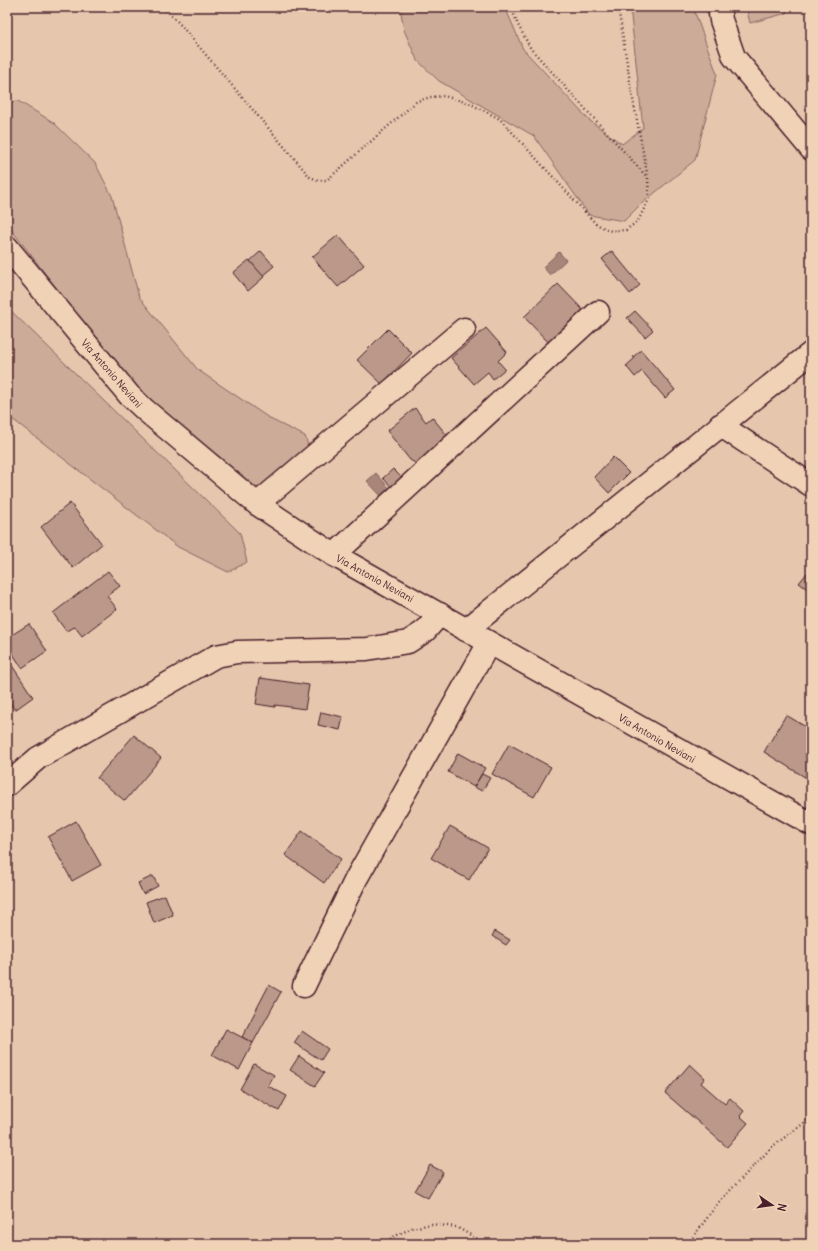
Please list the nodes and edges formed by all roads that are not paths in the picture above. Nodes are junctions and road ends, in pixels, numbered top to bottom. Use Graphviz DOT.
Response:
graph roads {
  1 [pos="719,7"];
  2 [pos="811,148"];
  3 [pos="7,247"];
  4 [pos="598,312"];
  5 [pos="464,329"];
  6 [pos="811,353"];
  7 [pos="720,425"];
  8 [pos="811,485"];
  9 [pos="257,504"];
  10 [pos="334,555"];
  11 [pos="440,614"];
  12 [pos="466,630"];
  13 [pos="489,643"];
  14 [pos="7,785"];
  15 [pos="811,824"];
  16 [pos="304,986"];
  1 -- 2 [label="street"];
  3 -- 9 [label="street, Via Antonio Neviani"];
  4 -- 10 [label="street"];
  5 -- 9 [label="street"];
  6 -- 7 [label="street"];
  7 -- 8 [label="street"];
  7 -- 12 [label="street"];
  9 -- 10 [label="street, Via Antonio Neviani"];
  10 -- 11 [label="street, Via Antonio Neviani"];
  11 -- 12 [label="street, Via Antonio Neviani"];
  11 -- 14 [label="street"];
  12 -- 13 [label="street, Via Antonio Neviani"];
  13 -- 15 [label="street, Via Antonio Neviani"];
  13 -- 16 [label="street"];
}
